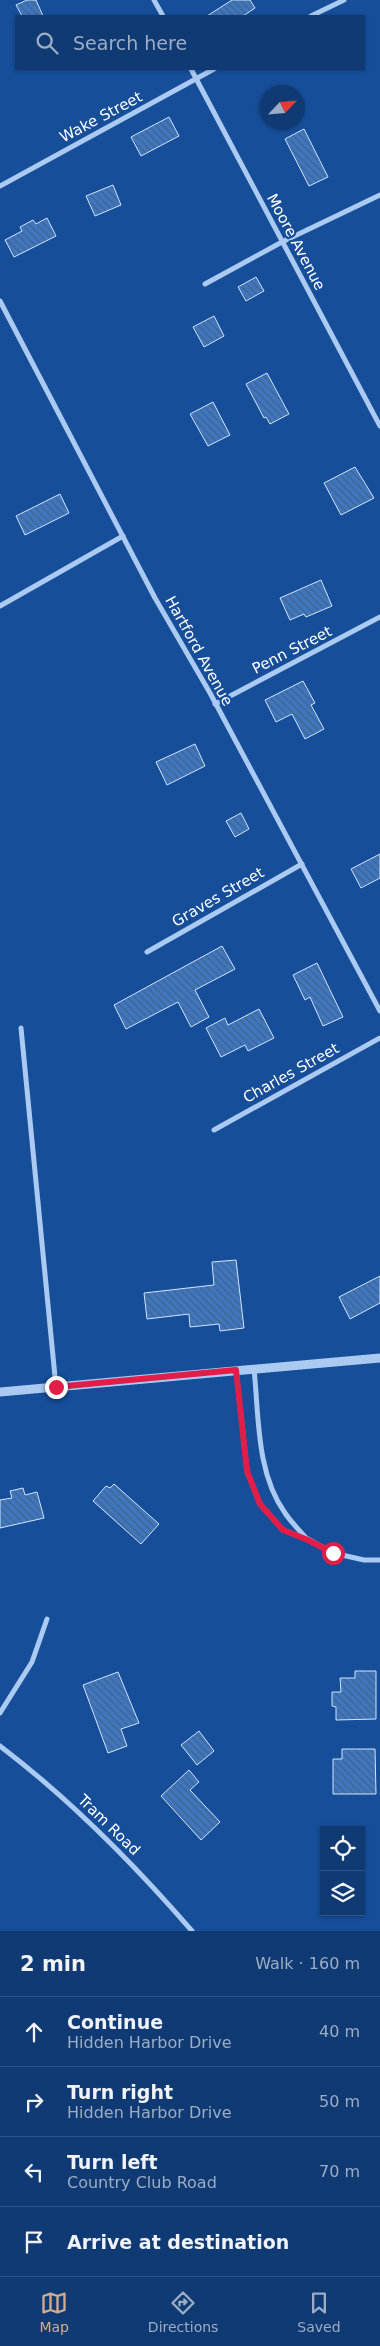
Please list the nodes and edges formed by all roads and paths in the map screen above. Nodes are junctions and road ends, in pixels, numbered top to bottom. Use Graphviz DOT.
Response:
graph roads {
  1 [pos="154,0"];
  2 [pos="344,0"];
  3 [pos="162,15"];
  4 [pos="313,15"];
  5 [pos="192,70"];
  6 [pos="212,70"];
  7 [pos="196,79"];
  8 [pos="0,186"];
  9 [pos="380,195"];
  10 [pos="282,242"];
  11 [pos="205,284"];
  12 [pos="0,301"];
  13 [pos="380,426"];
  14 [pos="123,536"];
  15 [pos="0,606"];
  16 [pos="380,617"];
  17 [pos="215,704"];
  18 [pos="302,864"];
  19 [pos="147,952"];
  20 [pos="380,1011"];
  21 [pos="22,1028"];
  22 [pos="380,1038"];
  23 [pos="214,1130"];
  24 [pos="380,1358"];
  25 [pos="254,1368"];
  26 [pos="236,1370"];
  27 [pos="56,1387"];
  28 [pos="0,1392"];
  29 [pos="308,1540"];
  30 [pos="380,1560"];
  31 [pos="47,1619"];
  32 [pos="0,1713"];
  33 [pos="0,1746"];
  34 [pos="192,1931"];
  1 -- 3 [label="street"];
  2 -- 4 [label="street"];
  5 -- 7 [label="street, Moore Avenue"];
  6 -- 7 [label="street, Wake Street"];
  7 -- 8 [label="street, Wake Street"];
  7 -- 10 [label="street, Moore Avenue"];
  9 -- 10 [label="street"];
  10 -- 11 [label="street"];
  10 -- 13 [label="street, Moore Avenue"];
  12 -- 14 [label="street, Hartford Avenue"];
  14 -- 15 [label="street"];
  14 -- 17 [label="street, Hartford Avenue"];
  16 -- 17 [label="street, Penn Street"];
  17 -- 18 [label="street, Hartford Avenue"];
  18 -- 19 [label="street, Graves Street"];
  18 -- 20 [label="street, Hartford Avenue"];
  21 -- 27 [label="street"];
  22 -- 23 [label="street, Charles Street"];
  24 -- 25 [label="street"];
  25 -- 26 [label="street"];
  25 -- 29 [label="street"];
  26 -- 27 [label="street"];
  26 -- 29 [label="street"];
  27 -- 28 [label="street"];
  29 -- 30 [label="street"];
  31 -- 32 [label="street"];
  33 -- 34 [label="street, Tram Road"];
}
